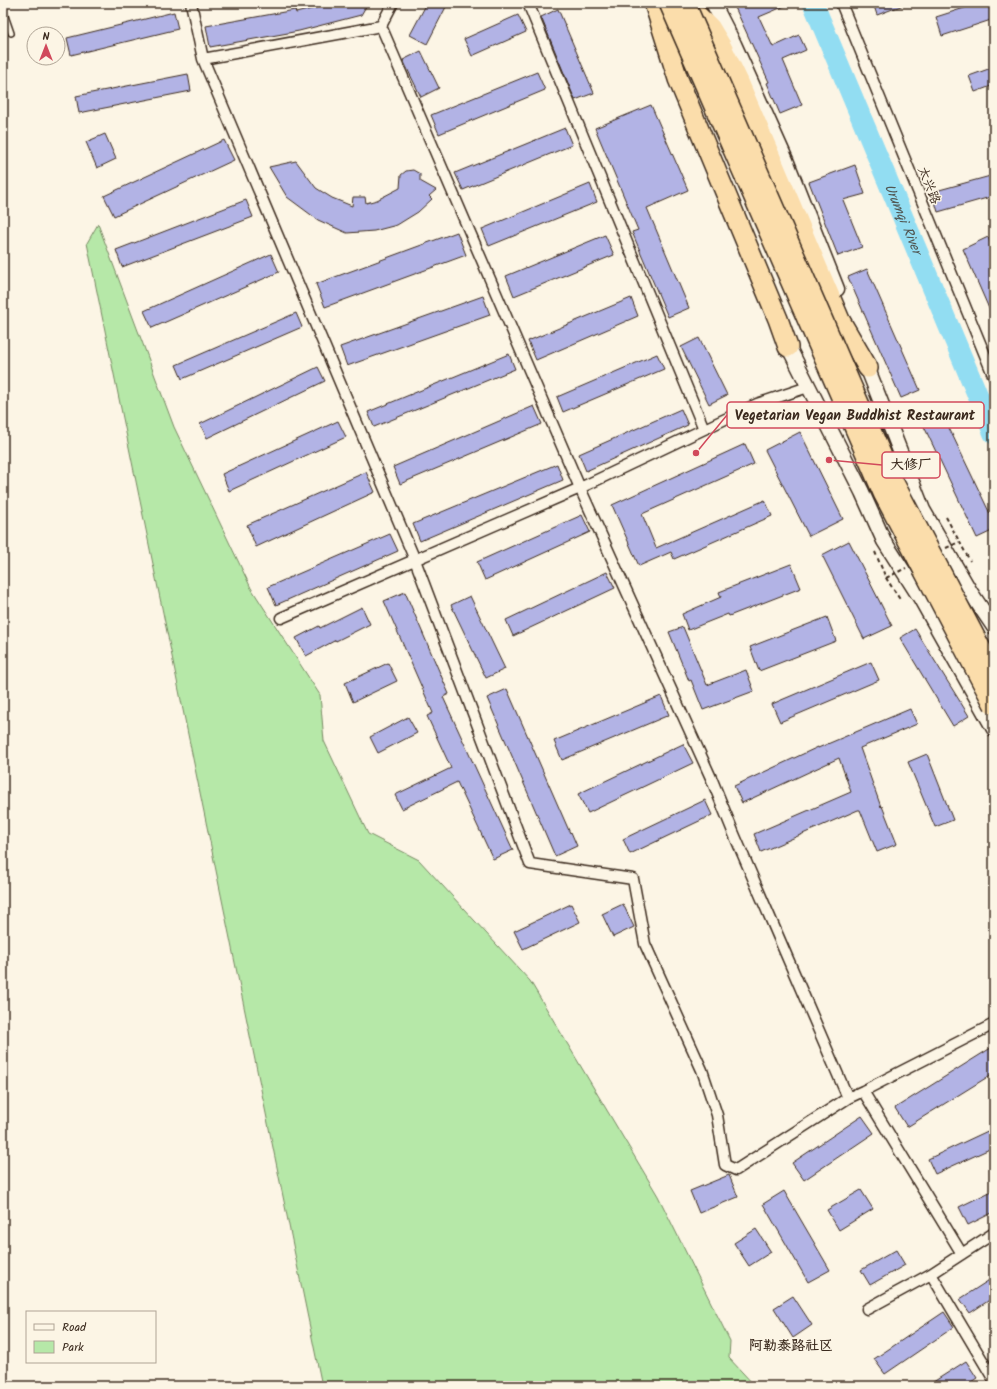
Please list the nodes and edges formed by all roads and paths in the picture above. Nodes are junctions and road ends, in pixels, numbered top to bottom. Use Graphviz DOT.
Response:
graph roads {
  1 [pos="191,3"];
  2 [pos="393,3"];
  3 [pos="528,3"];
  4 [pos="647,3"];
  5 [pos="654,3"];
  6 [pos="669,3"];
  7 [pos="685,3"];
  8 [pos="713,3"];
  9 [pos="841,3"];
  10 [pos="3,10"];
  11 [pos="382,26"];
  12 [pos="11,33"];
  13 [pos="203,59"];
  14 [pos="788,347"];
  15 [pos="868,368"];
  16 [pos="994,377"];
  17 [pos="808,387"];
  18 [pos="704,429"];
  19 [pos="580,488"];
  20 [pos="946,518"];
  21 [pos="873,548"];
  22 [pos="415,560"];
  23 [pos="970,560"];
  24 [pos="901,601"];
  25 [pos="281,618"];
  26 [pos="994,627"];
  27 [pos="994,673"];
  28 [pos="994,705"];
  29 [pos="994,729"];
  30 [pos="994,1024"];
  31 [pos="863,1091"];
  32 [pos="848,1098"];
  33 [pos="994,1233"];
  34 [pos="962,1254"];
  35 [pos="931,1274"];
  36 [pos="867,1309"];
  37 [pos="994,1380"];
  1 -- 13 [label="street"];
  2 -- 11 [label="street"];
  3 -- 18 [label="street"];
  4 -- 14 [label="main road"];
  5 -- 14 [label="highway"];
  6 -- 28 [label="highway, bridge"];
  7 -- 15 [label="highway"];
  7 -- 27 [label="highway, bridge"];
  8 -- 15 [label="main road"];
  9 -- 16 [label="street, 太兴路"];
  10 -- 12 [label="lane"];
  11 -- 13 [label="street"];
  11 -- 19 [label="street"];
  13 -- 22 [label="street"];
  14 -- 17 [label="main road"];
  15 -- 26 [label="main road"];
  17 -- 18 [label="street"];
  17 -- 29 [label="main road"];
  18 -- 19 [label="street"];
  19 -- 22 [label="street"];
  19 -- 32 [label="street"];
  20 -- 23 [label="path"];
  21 -- 24 [label="path"];
  22 -- 25 [label="street"];
  22 -- 32 [label="street"];
  30 -- 31 [label="street"];
  31 -- 32 [label="street"];
  31 -- 34 [label="street"];
  33 -- 34 [label="street"];
  34 -- 35 [label="street"];
  35 -- 36 [label="street"];
  35 -- 37 [label="street"];
}
